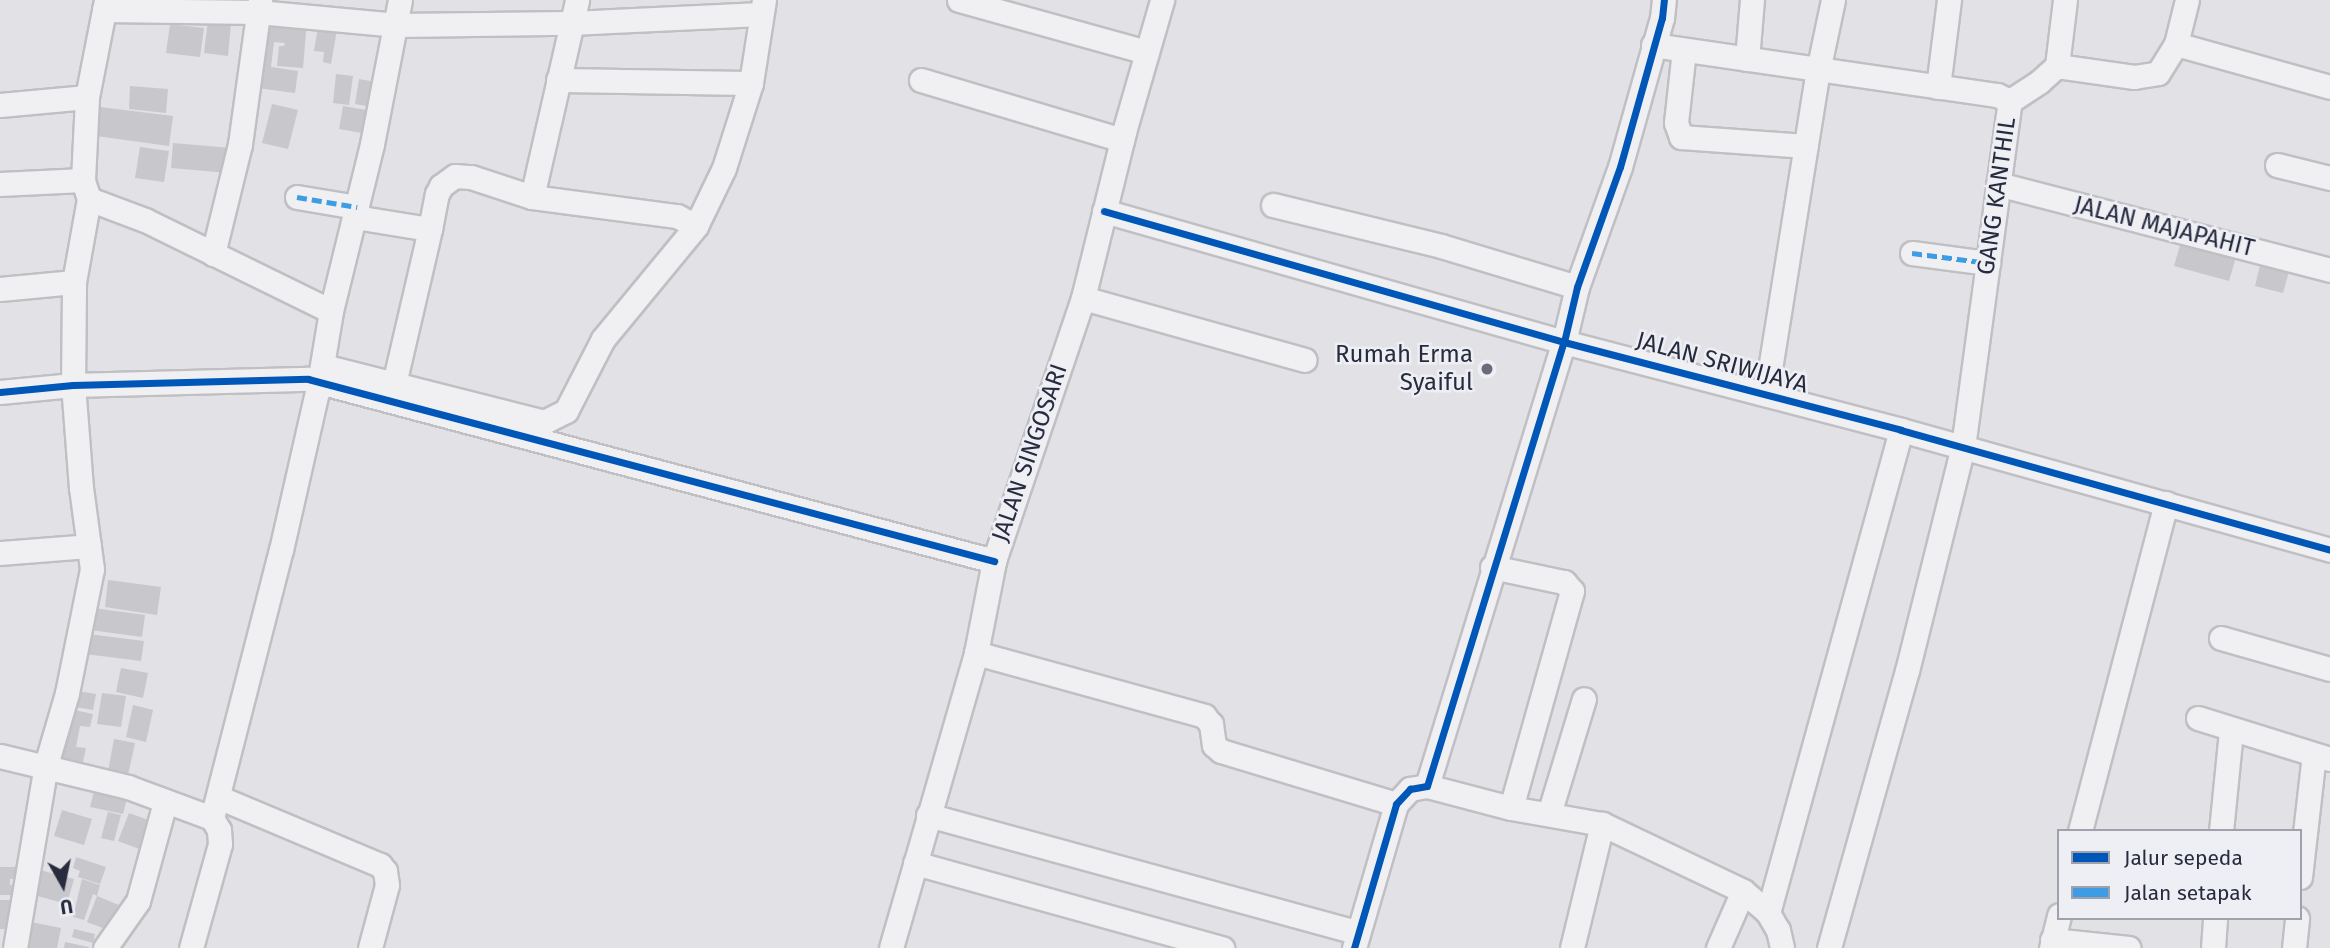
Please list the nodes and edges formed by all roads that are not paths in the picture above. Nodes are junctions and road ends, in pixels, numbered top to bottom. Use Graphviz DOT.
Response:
graph roads {
  1 [pos="400,0"];
  2 [pos="578,0"];
  3 [pos="959,0"];
  4 [pos="1162,0"];
  5 [pos="1664,0"];
  6 [pos="1752,0"];
  7 [pos="1833,0"];
  8 [pos="1950,0"];
  9 [pos="2065,0"];
  10 [pos="2187,0"];
  11 [pos="105,5"];
  12 [pos="259,6"];
  13 [pos="762,7"];
  14 [pos="571,23"];
  15 [pos="397,25"];
  16 [pos="2176,44"];
  17 [pos="1653,45"];
  18 [pos="1684,50"];
  19 [pos="1147,52"];
  20 [pos="1747,60"];
  21 [pos="2057,66"];
  22 [pos="1818,71"];
  23 [pos="558,80"];
  24 [pos="921,80"];
  25 [pos="751,83"];
  26 [pos="1938,87"];
  27 [pos="2330,87"];
  28 [pos="87,97"];
  29 [pos="2010,101"];
  30 [pos="0,105"];
  31 [pos="1122,140"];
  32 [pos="1806,146"];
  33 [pos="2277,165"];
  34 [pos="2330,178"];
  35 [pos="0,184"];
  36 [pos="1998,184"];
  37 [pos="86,190"];
  38 [pos="297,197"];
  39 [pos="532,197"];
  40 [pos="1273,205"];
  41 [pos="1104,211"];
  42 [pos="356,212"];
  43 [pos="696,226"];
  44 [pos="430,229"];
  45 [pos="1912,253"];
  46 [pos="214,254"];
  47 [pos="1988,263"];
  48 [pos="2330,270"];
  49 [pos="74,282"];
  50 [pos="1577,286"];
  51 [pos="0,289"];
  52 [pos="1083,298"];
  53 [pos="331,311"];
  54 [pos="1564,342"];
  55 [pos="1305,360"];
  56 [pos="321,374"];
  57 [pos="394,384"];
  58 [pos="73,385"];
  59 [pos="0,392"];
  60 [pos="1766,394"];
  61 [pos="1901,430"];
  62 [pos="1964,447"];
  63 [pos="2166,503"];
  64 [pos="89,546"];
  65 [pos="2330,550"];
  66 [pos="0,553"];
  67 [pos="994,561"];
  68 [pos="1492,567"];
  69 [pos="2221,638"];
  70 [pos="976,653"];
  71 [pos="2330,669"];
  72 [pos="1584,699"];
  73 [pos="2197,718"];
  74 [pos="2231,730"];
  75 [pos="0,756"];
  76 [pos="2322,757"];
  77 [pos="46,765"];
  78 [pos="1427,786"];
  79 [pos="165,802"];
  80 [pos="1396,804"];
  81 [pos="215,808"];
  82 [pos="1511,808"];
  83 [pos="1549,814"];
  84 [pos="928,815"];
  85 [pos="1602,824"];
  86 [pos="2081,829"];
  87 [pos="2221,829"];
  88 [pos="915,863"];
  89 [pos="2302,866"];
  90 [pos="1743,891"];
  91 [pos="1768,913"];
  92 [pos="2058,920"];
  93 [pos="2215,920"];
  94 [pos="2297,920"];
  95 [pos="1356,940"];
  96 [pos="2134,943"];
  97 [pos="2052,944"];
  98 [pos="15,948"];
  99 [pos="106,948"];
  100 [pos="191,948"];
  101 [pos="370,948"];
  102 [pos="891,948"];
  103 [pos="1222,948"];
  104 [pos="1572,948"];
  105 [pos="1717,948"];
  106 [pos="1783,948"];
  107 [pos="1829,948"];
  108 [pos="2213,948"];
  109 [pos="2294,948"];
  1 -- 15 [label="street"];
  2 -- 14 [label="street"];
  3 -- 19 [label="street"];
  4 -- 19 [label="street, JALAN SINGOSARI"];
  5 -- 17 [label="street"];
  6 -- 20 [label="street"];
  7 -- 22 [label="street"];
  8 -- 26 [label="street"];
  9 -- 21 [label="street"];
  10 -- 16 [label="street"];
  11 -- 12 [label="street"];
  11 -- 28 [label="street"];
  12 -- 15 [label="street"];
  12 -- 46 [label="street"];
  13 -- 14 [label="street"];
  13 -- 25 [label="street"];
  14 -- 15 [label="street"];
  14 -- 23 [label="street"];
  15 -- 42 [label="street"];
  16 -- 21 [label="street"];
  16 -- 27 [label="street"];
  17 -- 18 [label="street"];
  17 -- 50 [label="street"];
  18 -- 20 [label="street"];
  18 -- 32 [label="street"];
  19 -- 31 [label="street, JALAN SINGOSARI"];
  20 -- 22 [label="street"];
  21 -- 29 [label="street, GANG KANTHIL"];
  22 -- 26 [label="street"];
  22 -- 32 [label="street"];
  23 -- 25 [label="street"];
  23 -- 39 [label="street"];
  24 -- 31 [label="street"];
  25 -- 43 [label="street"];
  26 -- 29 [label="street"];
  28 -- 30 [label="street"];
  28 -- 37 [label="street"];
  29 -- 36 [label="street, GANG KANTHIL"];
  31 -- 41 [label="street, JALAN SINGOSARI"];
  32 -- 60 [label="street"];
  33 -- 34 [label="street"];
  35 -- 37 [label="street"];
  36 -- 47 [label="street, GANG KANTHIL"];
  36 -- 48 [label="street, JALAN MAJAPAHIT"];
  37 -- 46 [label="street"];
  37 -- 49 [label="street"];
  38 -- 42 [label="street"];
  39 -- 43 [label="street"];
  39 -- 44 [label="street"];
  40 -- 50 [label="street"];
  41 -- 52 [label="street, JALAN SINGOSARI"];
  41 -- 54 [label="street, JALAN SRIWIJAYA"];
  42 -- 44 [label="street"];
  42 -- 53 [label="street"];
  43 -- 57 [label="street"];
  44 -- 57 [label="street"];
  45 -- 47 [label="street"];
  46 -- 53 [label="street"];
  47 -- 62 [label="street, GANG KANTHIL"];
  49 -- 51 [label="street"];
  49 -- 58 [label="street"];
  50 -- 54 [label="street"];
  52 -- 55 [label="street"];
  52 -- 67 [label="street, JALAN SINGOSARI"];
  53 -- 56 [label="street"];
  54 -- 60 [label="street, JALAN SRIWIJAYA"];
  54 -- 68 [label="street"];
  56 -- 57 [label="street"];
  56 -- 58 [label="street"];
  56 -- 67 [label="street"];
  56 -- 81 [label="street"];
  58 -- 59 [label="street"];
  58 -- 64 [label="street"];
  60 -- 61 [label="street, JALAN SRIWIJAYA"];
  61 -- 62 [label="street, JALAN SRIWIJAYA"];
  61 -- 91 [label="street"];
  62 -- 63 [label="street, JALAN SRIWIJAYA"];
  62 -- 107 [label="street, GANG KANTHIL"];
  63 -- 65 [label="street, JALAN SRIWIJAYA"];
  63 -- 86 [label="street"];
  64 -- 66 [label="street"];
  64 -- 77 [label="street"];
  67 -- 70 [label="street, JALAN SINGOSARI"];
  68 -- 78 [label="street"];
  68 -- 82 [label="street"];
  69 -- 71 [label="street"];
  70 -- 80 [label="street"];
  70 -- 84 [label="street, JALAN SINGOSARI"];
  72 -- 83 [label="street"];
  73 -- 74 [label="street"];
  74 -- 76 [label="street"];
  74 -- 87 [label="street"];
  75 -- 77 [label="street"];
  76 -- 89 [label="street"];
  77 -- 79 [label="street"];
  77 -- 98 [label="street"];
  78 -- 80 [label="street"];
  78 -- 82 [label="street"];
  79 -- 81 [label="street"];
  79 -- 99 [label="street"];
  80 -- 95 [label="street"];
  81 -- 100 [label="street"];
  81 -- 101 [label="street"];
  82 -- 83 [label="street"];
  83 -- 85 [label="street"];
  84 -- 88 [label="street, JALAN SINGOSARI"];
  84 -- 95 [label="street"];
  85 -- 90 [label="street"];
  85 -- 104 [label="street"];
  88 -- 102 [label="street, JALAN SINGOSARI"];
  88 -- 103 [label="street"];
  90 -- 91 [label="street"];
  90 -- 105 [label="street"];
  91 -- 106 [label="street"];
  92 -- 97 [label="street"];
  93 -- 108 [label="street"];
  94 -- 109 [label="street"];
  96 -- 97 [label="street"];
}
